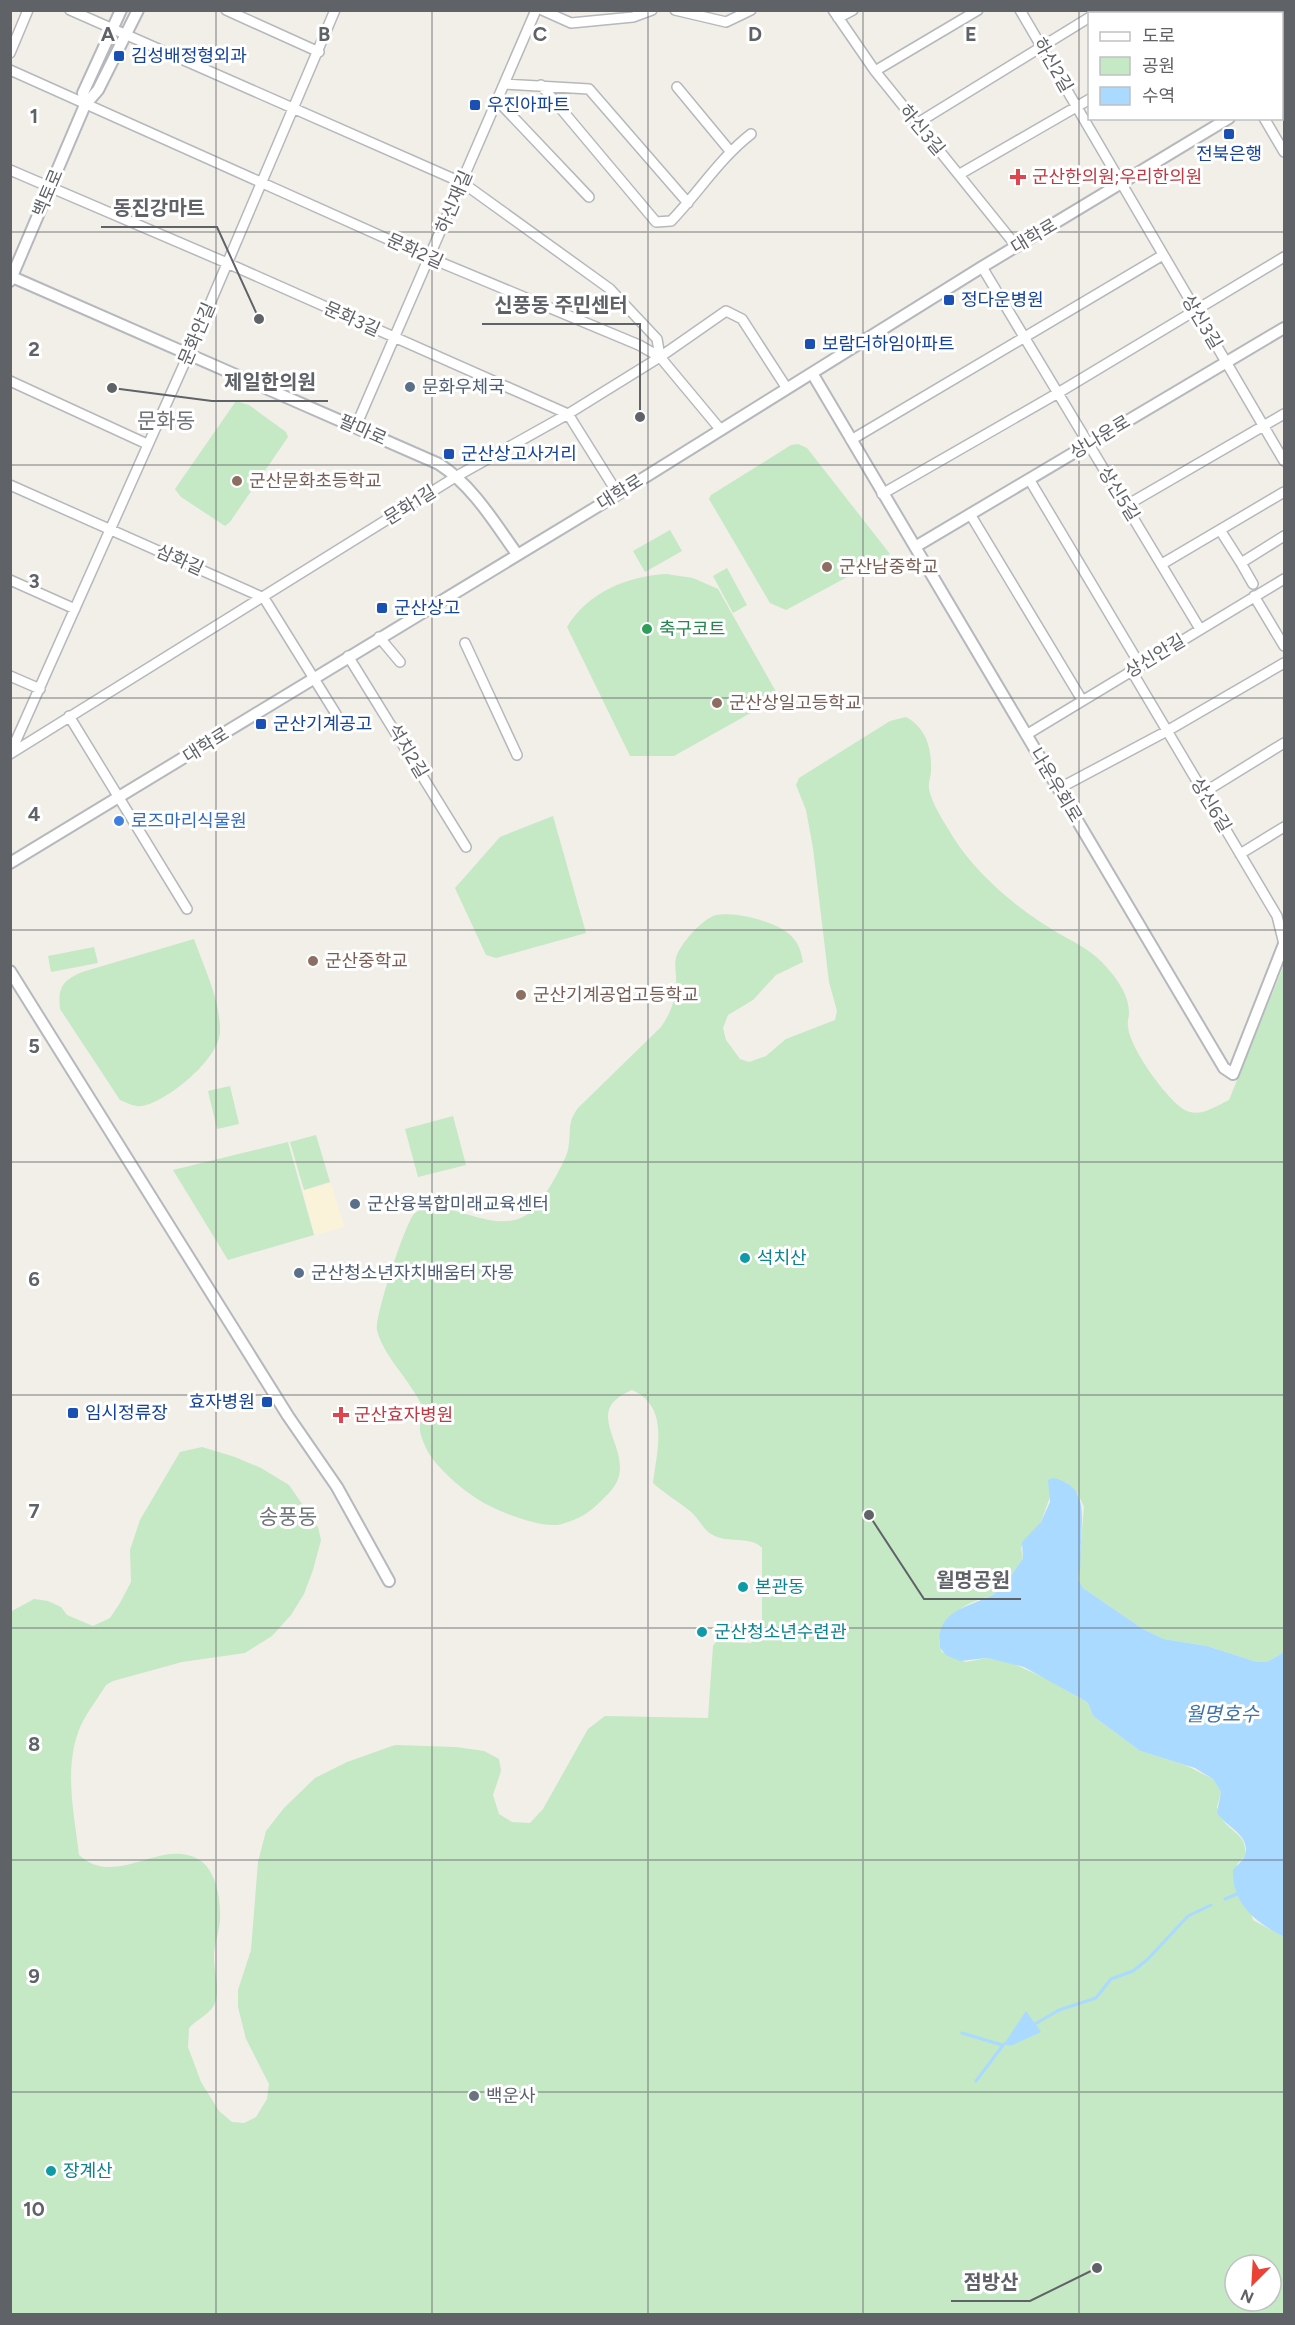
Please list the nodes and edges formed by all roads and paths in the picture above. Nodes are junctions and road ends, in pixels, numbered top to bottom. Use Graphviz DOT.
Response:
graph roads {
  1 [pos="28,10"];
  2 [pos="70,10"];
  3 [pos="121,10"];
  4 [pos="138,10"];
  5 [pos="226,10"];
  6 [pos="334,10"];
  7 [pos="536,10"];
  8 [pos="542,10"];
  9 [pos="652,10"];
  10 [pos="675,10"];
  11 [pos="751,10"];
  12 [pos="853,10"];
  13 [pos="978,10"];
  14 [pos="1020,10"];
  15 [pos="836,14"];
  16 [pos="1088,18"];
  17 [pos="112,29"];
  18 [pos="125,36"];
  19 [pos="1042,47"];
  20 [pos="10,52"];
  21 [pos="318,52"];
  22 [pos="10,70"];
  23 [pos="875,72"];
  24 [pos="504,84"];
  25 [pos="541,85"];
  26 [pos="677,87"];
  27 [pos="497,100"];
  28 [pos="1088,100"];
  29 [pos="85,105"];
  30 [pos="294,107"];
  31 [pos="1076,107"];
  32 [pos="1226,120"];
  33 [pos="1265,120"];
  34 [pos="916,124"];
  35 [pos="751,134"];
  36 [pos="730,151"];
  37 [pos="1284,152"];
  38 [pos="10,170"];
  39 [pos="960,174"];
  40 [pos="261,183"];
  41 [pos="463,183"];
  42 [pos="1120,183"];
  43 [pos="50,188"];
  44 [pos="589,197"];
  45 [pos="688,203"];
  46 [pos="1017,246"];
  47 [pos="1163,255"];
  48 [pos="1284,257"];
  49 [pos="430,258"];
  50 [pos="227,262"];
  51 [pos="982,267"];
  52 [pos="11,278"];
  53 [pos="1195,309"];
  54 [pos="1284,328"];
  55 [pos="1025,337"];
  56 [pos="394,338"];
  57 [pos="189,353"];
  58 [pos="660,357"];
  59 [pos="1226,362"];
  60 [pos="812,373"];
  61 [pos="10,381"];
  62 [pos="786,387"];
  63 [pos="1058,393"];
  64 [pos="568,414"];
  65 [pos="1284,414"];
  66 [pos="356,426"];
  67 [pos="1264,427"];
  68 [pos="720,429"];
  69 [pos="851,440"];
  70 [pos="147,444"];
  71 [pos="1088,444"];
  72 [pos="1284,461"];
  73 [pos="457,476"];
  74 [pos="1029,479"];
  75 [pos="10,485"];
  76 [pos="1284,492"];
  77 [pos="618,494"];
  78 [pos="882,494"];
  79 [pos="1127,506"];
  80 [pos="970,514"];
  81 [pos="111,530"];
  82 [pos="1220,530"];
  83 [pos="1284,536"];
  84 [pos="915,547"];
  85 [pos="517,555"];
  86 [pos="1241,562"];
  87 [pos="1162,564"];
  88 [pos="1284,579"];
  89 [pos="10,580"];
  90 [pos="1253,584"];
  91 [pos="1254,596"];
  92 [pos="264,598"];
  93 [pos="75,609"];
  94 [pos="1200,629"];
  95 [pos="380,637"];
  96 [pos="465,643"];
  97 [pos="1284,646"];
  98 [pos="348,656"];
  99 [pos="400,662"];
  100 [pos="1284,663"];
  101 [pos="1135,668"];
  102 [pos="10,676"];
  103 [pos="313,677"];
  104 [pos="40,689"];
  105 [pos="1082,700"];
  106 [pos="336,714"];
  107 [pos="69,716"];
  108 [pos="1167,731"];
  109 [pos="1026,735"];
  110 [pos="1284,744"];
  111 [pos="11,754"];
  112 [pos="517,755"];
  113 [pos="1059,789"];
  114 [pos="1203,793"];
  115 [pos="119,797"];
  116 [pos="1284,826"];
  117 [pos="466,847"];
  118 [pos="1240,854"];
  119 [pos="10,863"];
  120 [pos="1284,908"];
  121 [pos="187,909"];
  122 [pos="1275,914"];
  123 [pos="1284,944"];
  124 [pos="10,971"];
  125 [pos="389,1581"];
  1 -- 20 [label="street"];
  2 -- 17 [label="street"];
  3 -- 17 [label="street, 백토로"];
  4 -- 18 [label="street, 백토로"];
  5 -- 21 [label="street"];
  6 -- 21 [label="street, 문화안길"];
  7 -- 24 [label="street, 하신재길"];
  8 -- 9 [label="street"];
  10 -- 11 [label="street"];
  12 -- 15 [label="street"];
  13 -- 23 [label="street"];
  14 -- 19 [label="street, 하신2길"];
  15 -- 23 [label="street, 하신3길"];
  16 -- 19 [label="street"];
  17 -- 18 [label="street"];
  17 -- 29 [label="street, 백토로"];
  18 -- 29 [label="street, 백토로"];
  18 -- 30 [label="street"];
  19 -- 31 [label="street, 하신2길"];
  19 -- 34 [label="street"];
  21 -- 30 [label="street, 문화안길"];
  22 -- 29 [label="street, 문화2길"];
  23 -- 34 [label="street, 하신3길"];
  24 -- 25 [label="street"];
  24 -- 27 [label="street, 하신재길"];
  25 -- 45 [label="street"];
  25 -- 45 [label="street"];
  26 -- 36 [label="street"];
  27 -- 41 [label="street, 하신재길"];
  27 -- 44 [label="street"];
  28 -- 31 [label="street"];
  29 -- 40 [label="street, 문화2길"];
  29 -- 43 [label="street, 백토로"];
  30 -- 40 [label="street, 문화안길"];
  30 -- 41 [label="street"];
  31 -- 39 [label="street"];
  31 -- 42 [label="street, 하신2길"];
  32 -- 42 [label="street, 대학로"];
  33 -- 37 [label="street"];
  34 -- 39 [label="street, 하신3길"];
  35 -- 36 [label="street"];
  36 -- 45 [label="street"];
  38 -- 43 [label="street, 문화3길"];
  39 -- 46 [label="street, 하신3길"];
  40 -- 49 [label="street, 문화2길"];
  40 -- 50 [label="street, 문화안길"];
  41 -- 49 [label="street, 하신재길"];
  41 -- 58 [label="street"];
  42 -- 46 [label="street, 대학로"];
  42 -- 47 [label="street, 상신3길"];
  43 -- 50 [label="street, 문화3길"];
  43 -- 52 [label="street, 백토로"];
  46 -- 51 [label="street, 대학로"];
  47 -- 53 [label="street, 상신3길"];
  47 -- 55 [label="street"];
  48 -- 53 [label="street"];
  49 -- 56 [label="street, 하신재길"];
  49 -- 58 [label="street, 문화2길"];
  50 -- 56 [label="street, 문화3길"];
  50 -- 57 [label="street, 문화안길"];
  51 -- 55 [label="street, 상신5길"];
  51 -- 60 [label="street, 대학로"];
  52 -- 57 [label="street, 팔마로"];
  53 -- 59 [label="street, 상신3길"];
  53 -- 63 [label="street"];
  54 -- 59 [label="street, 상나운로"];
  55 -- 63 [label="street, 상신5길"];
  55 -- 69 [label="street"];
  56 -- 64 [label="street, 문화3길"];
  56 -- 66 [label="street, 하신재길"];
  57 -- 66 [label="street, 팔마로"];
  57 -- 70 [label="street, 문화안길"];
  58 -- 62 [label="street, 문화1길"];
  58 -- 64 [label="street, 문화1길"];
  58 -- 68 [label="street, 문화2길"];
  59 -- 67 [label="street, 상신3길"];
  59 -- 71 [label="street, 상나운로"];
  60 -- 62 [label="street, 대학로"];
  60 -- 69 [label="street, 나운우회로"];
  61 -- 70 [label="street"];
  62 -- 68 [label="street, 대학로"];
  63 -- 71 [label="street, 상신5길"];
  63 -- 78 [label="street"];
  64 -- 73 [label="street, 문화1길"];
  64 -- 77 [label="street"];
  65 -- 67 [label="street"];
  66 -- 73 [label="street, 팔마로"];
  67 -- 72 [label="street, 상신3길"];
  67 -- 79 [label="street"];
  68 -- 77 [label="street, 대학로"];
  69 -- 78 [label="street, 나운우회로"];
  70 -- 81 [label="street, 문화안길"];
  71 -- 74 [label="street, 상나운로"];
  71 -- 79 [label="street, 상신5길"];
  73 -- 85 [label="street, 팔마로"];
  73 -- 92 [label="street, 문화1길"];
  74 -- 80 [label="street, 상나운로"];
  74 -- 101 [label="street, 상신6길"];
  75 -- 81 [label="street, 삼화길"];
  76 -- 82 [label="street"];
  77 -- 85 [label="street, 대학로"];
  78 -- 84 [label="street, 나운우회로"];
  79 -- 87 [label="street, 상신5길"];
  80 -- 84 [label="street, 상나운로"];
  80 -- 105 [label="street"];
  81 -- 92 [label="street, 삼화길"];
  81 -- 93 [label="street, 문화안길"];
  82 -- 86 [label="street"];
  82 -- 87 [label="street"];
  83 -- 86 [label="street"];
  84 -- 109 [label="street, 나운우회로"];
  85 -- 95 [label="street, 대학로"];
  86 -- 90 [label="street"];
  87 -- 94 [label="street, 상신5길"];
  88 -- 91 [label="street, 상신안길"];
  89 -- 93 [label="street"];
  91 -- 94 [label="street, 상신안길"];
  91 -- 97 [label="street"];
  92 -- 103 [label="street"];
  92 -- 107 [label="street, 문화1길"];
  93 -- 104 [label="street, 문화안길"];
  94 -- 101 [label="street, 상신안길"];
  95 -- 98 [label="street, 대학로"];
  95 -- 99 [label="street"];
  96 -- 112 [label="street"];
  98 -- 103 [label="street, 대학로"];
  98 -- 117 [label="street, 석치2길"];
  100 -- 108 [label="street"];
  101 -- 105 [label="street, 상신안길"];
  101 -- 108 [label="street, 상신6길"];
  102 -- 104 [label="street"];
  103 -- 106 [label="street"];
  103 -- 115 [label="street, 대학로"];
  104 -- 111 [label="street, 문화안길"];
  105 -- 109 [label="street, 상신안길"];
  107 -- 111 [label="street, 문화1길"];
  107 -- 115 [label="street"];
  108 -- 113 [label="street"];
  108 -- 114 [label="street, 상신6길"];
  109 -- 113 [label="street, 나운우회로"];
  110 -- 114 [label="street"];
  113 -- 123 [label="street, 나운우회로"];
  114 -- 118 [label="street, 상신6길"];
  115 -- 119 [label="street, 대학로"];
  115 -- 121 [label="street"];
  116 -- 118 [label="street"];
  118 -- 122 [label="street, 상신6길"];
  120 -- 122 [label="street"];
  122 -- 123 [label="street, 상신6길"];
  124 -- 125 [label="street"];
}
